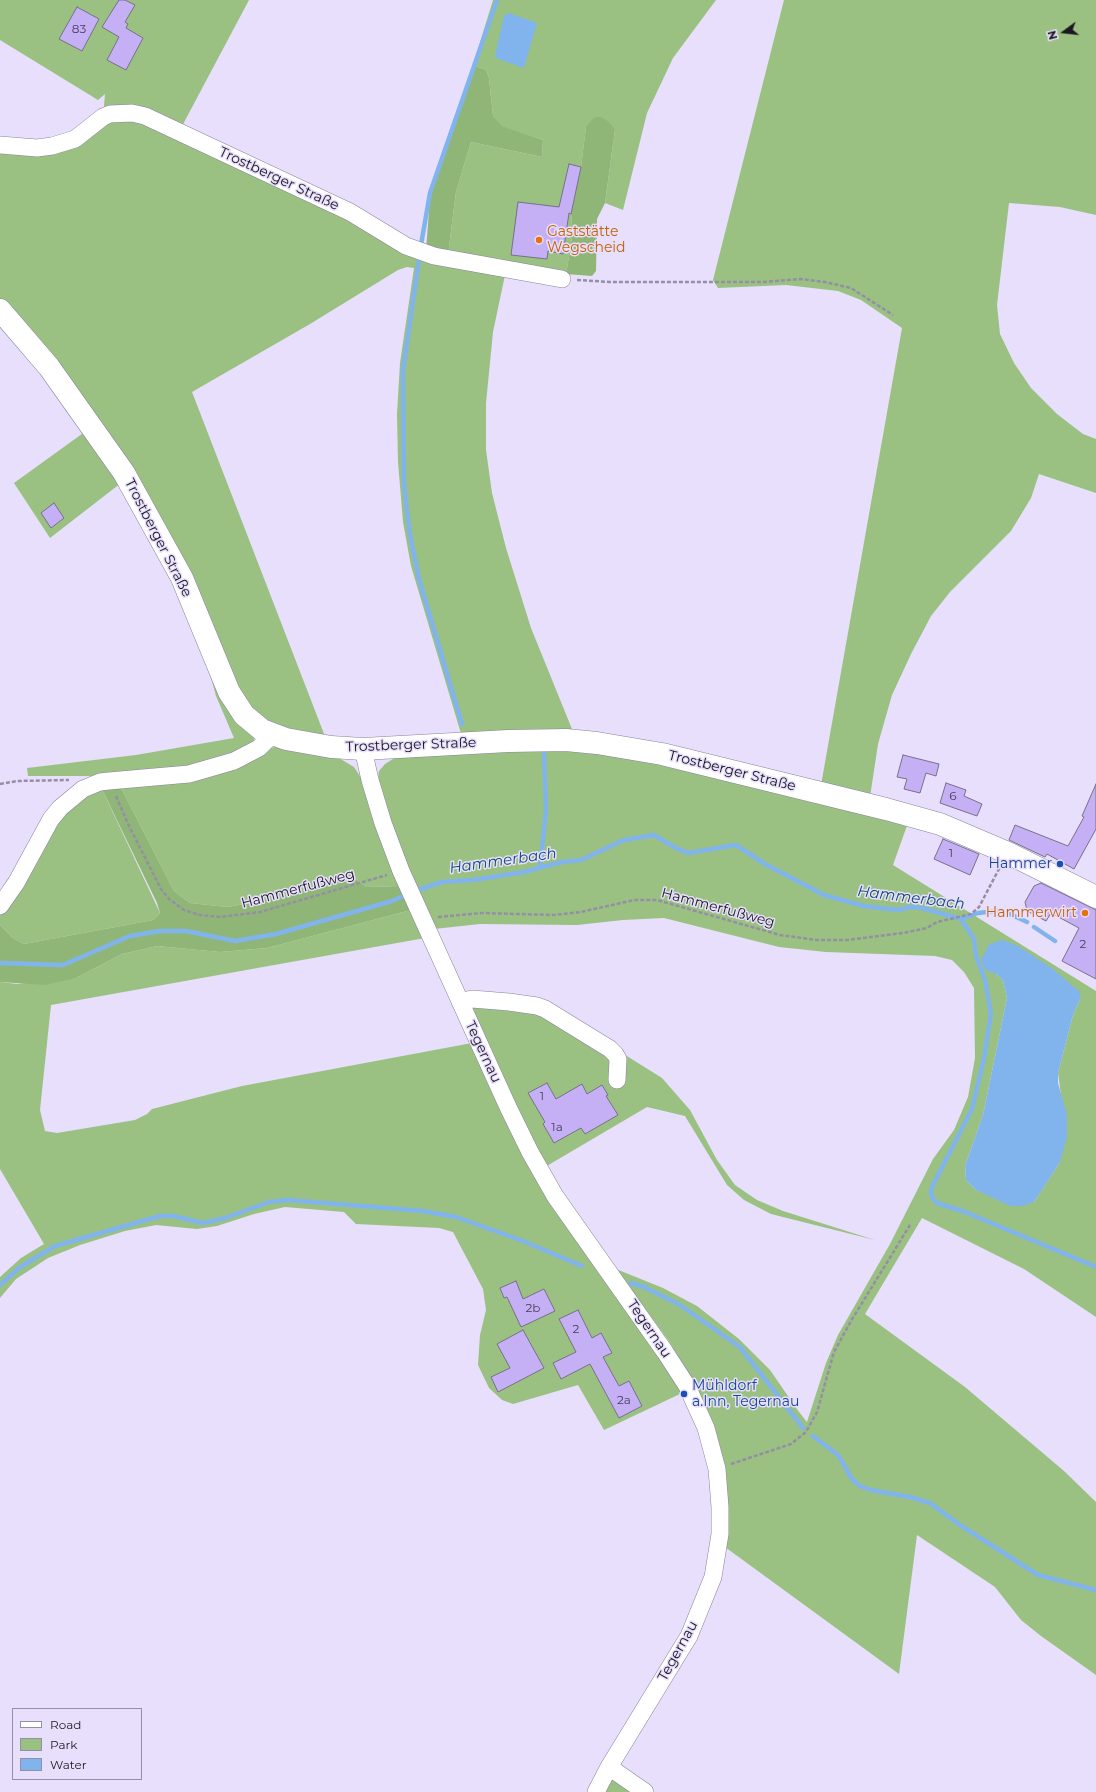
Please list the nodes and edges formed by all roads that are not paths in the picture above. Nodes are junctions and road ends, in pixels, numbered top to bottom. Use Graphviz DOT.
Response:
graph roads {
  1 [pos="0,145"];
  2 [pos="562,279"];
  3 [pos="0,310"];
  4 [pos="272,735"];
  5 [pos="363,749"];
  6 [pos="1096,897"];
  7 [pos="0,906"];
  8 [pos="460,1002"];
  9 [pos="617,1080"];
  10 [pos="609,1767"];
  11 [pos="596,1792"];
  12 [pos="645,1792"];
  1 -- 2 [label="street, Trostberger Straße"];
  3 -- 4 [label="main road, Trostberger Straße"];
  4 -- 5 [label="main road, Trostberger Straße"];
  4 -- 7 [label="street"];
  5 -- 6 [label="main road, Trostberger Straße"];
  5 -- 8 [label="street, Tegernau"];
  8 -- 9 [label="street"];
  8 -- 10 [label="street, Tegernau"];
  10 -- 11 [label="street, Tegernau"];
  10 -- 12 [label="street"];
}
